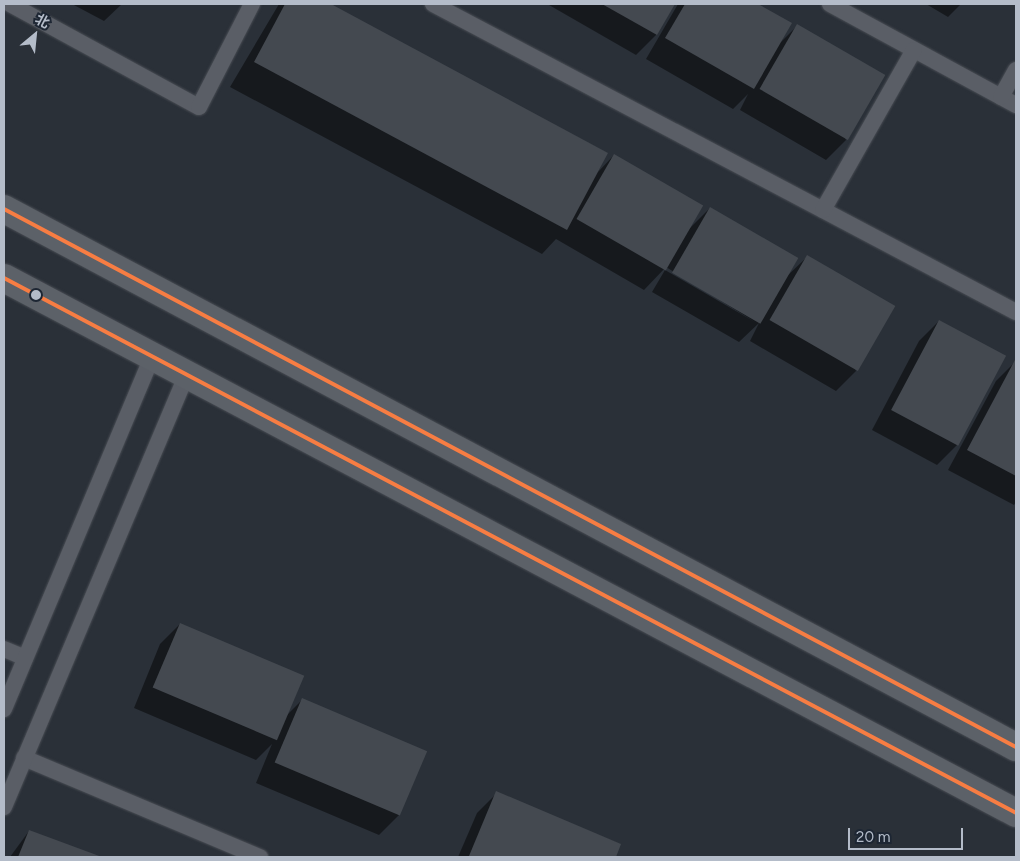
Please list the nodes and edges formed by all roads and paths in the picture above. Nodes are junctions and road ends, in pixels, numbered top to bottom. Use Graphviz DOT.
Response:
graph roads {
  1 [pos="10,4"];
  2 [pos="252,4"];
  3 [pos="433,4"];
  4 [pos="830,4"];
  5 [pos="914,50"];
  6 [pos="1016,70"];
  7 [pos="1001,97"];
  8 [pos="1016,105"];
  9 [pos="4,209"];
  10 [pos="823,210"];
  11 [pos="4,278"];
  12 [pos="1016,312"];
  13 [pos="152,357"];
  14 [pos="187,374"];
  15 [pos="4,649"];
  16 [pos="25,658"];
  17 [pos="4,709"];
  18 [pos="1016,747"];
  19 [pos="24,758"];
  20 [pos="4,807"];
  21 [pos="1016,812"];
  22 [pos="260,857"];
  1 -- 2 [label="lane"];
  3 -- 10 [label="lane"];
  4 -- 5 [label="lane"];
  5 -- 7 [label="lane"];
  5 -- 10 [label="lane"];
  6 -- 7 [label="lane"];
  7 -- 8 [label="lane"];
  9 -- 18 [label="main road"];
  10 -- 12 [label="lane"];
  11 -- 13 [label="main road"];
  13 -- 14 [label="main road"];
  13 -- 16 [label="lane"];
  14 -- 19 [label="lane"];
  14 -- 21 [label="main road"];
  15 -- 16 [label="lane"];
  16 -- 17 [label="lane"];
  19 -- 20 [label="lane"];
  19 -- 22 [label="lane"];
}
